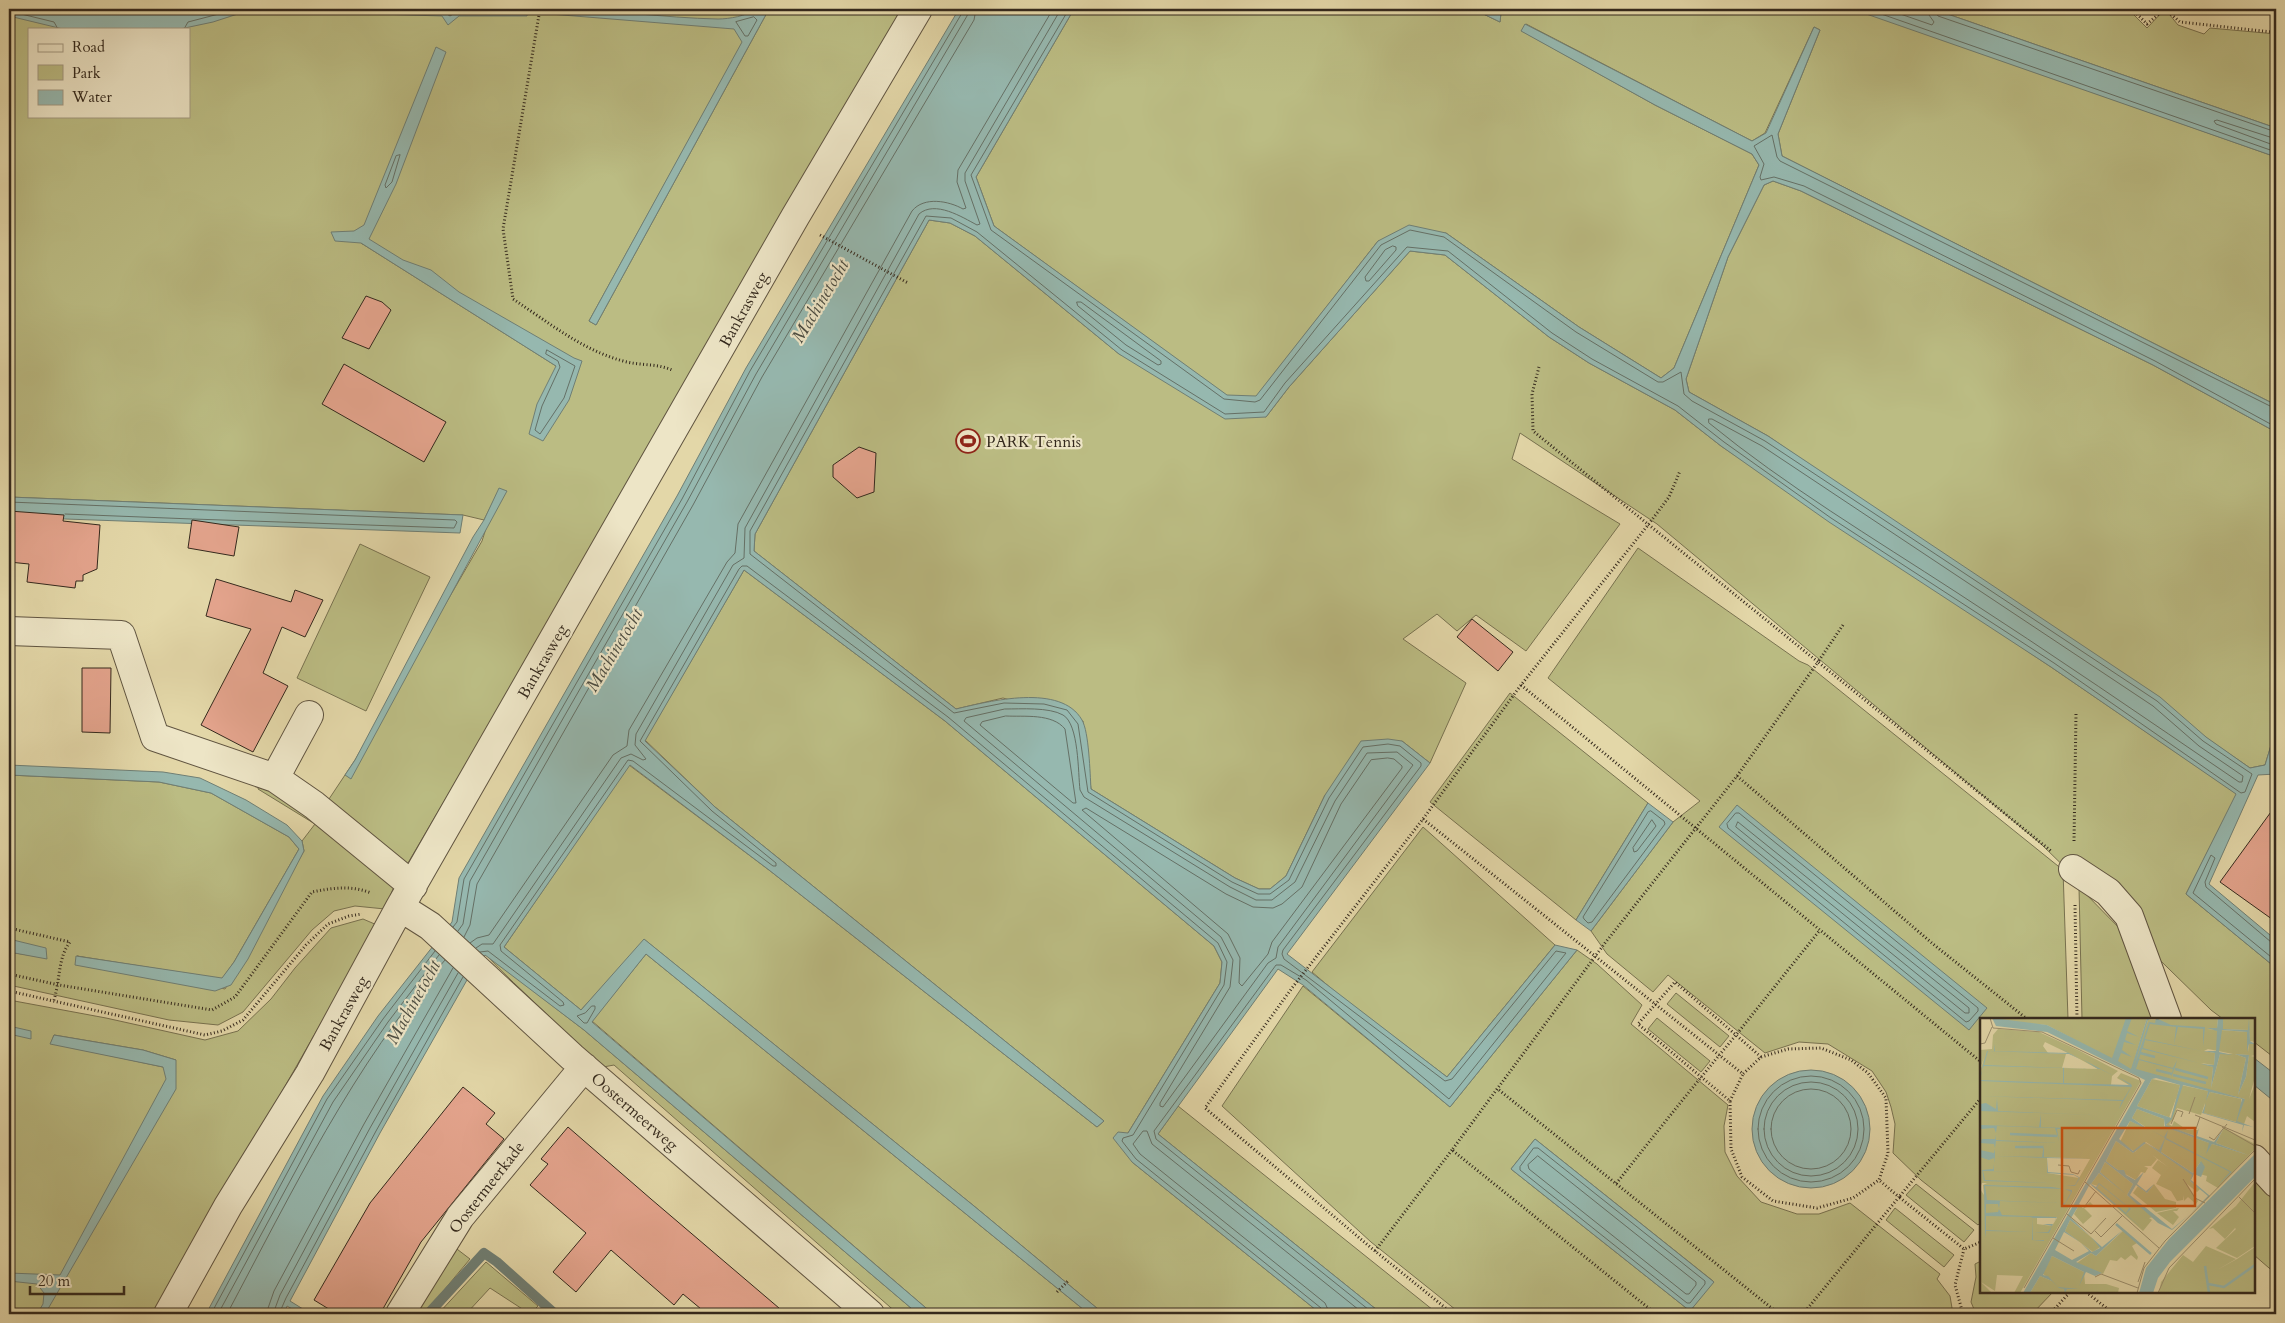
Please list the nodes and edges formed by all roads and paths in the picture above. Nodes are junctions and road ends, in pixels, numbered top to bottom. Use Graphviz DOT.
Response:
graph roads {
  1 [pos="540,9"];
  2 [pos="918,9"];
  3 [pos="2132,9"];
  4 [pos="2276,17"];
  5 [pos="816,233"];
  6 [pos="908,284"];
  7 [pos="1539,367"];
  8 [pos="702,383"];
  9 [pos="1680,471"];
  10 [pos="1648,525"];
  11 [pos="1843,625"];
  12 [pos="9,631"];
  13 [pos="1818,662"];
  14 [pos="1521,685"];
  15 [pos="308,715"];
  16 [pos="1737,776"];
  17 [pos="276,778"];
  18 [pos="1422,820"];
  19 [pos="1696,829"];
  20 [pos="2073,869"];
  21 [pos="406,897"];
  22 [pos="9,928"];
  23 [pos="1820,930"];
  24 [pos="1595,957"];
  25 [pos="9,974"];
  26 [pos="59,985"];
  27 [pos="9,991"];
  28 [pos="54,1000"];
  29 [pos="1655,1003"];
  30 [pos="2026,1018"];
  31 [pos="2167,1018"];
  32 [pos="1736,1035"];
  33 [pos="1719,1055"];
  34 [pos="1761,1057"];
  35 [pos="1980,1061"];
  36 [pos="584,1067"];
  37 [pos="1743,1074"];
  38 [pos="1701,1076"];
  39 [pos="1498,1090"];
  40 [pos="1980,1099"];
  41 [pos="1730,1100"];
  42 [pos="1452,1150"];
  43 [pos="2255,1161"];
  44 [pos="1879,1180"];
  45 [pos="1616,1184"];
  46 [pos="2276,1184"];
  47 [pos="1899,1197"];
  48 [pos="1980,1242"];
  49 [pos="1964,1249"];
  50 [pos="1375,1251"];
  51 [pos="1069,1280"];
  52 [pos="1057,1292"];
  53 [pos="2069,1293"];
  54 [pos="2087,1293"];
  55 [pos="168,1314"];
  56 [pos="400,1314"];
  57 [pos="870,1314"];
  58 [pos="1453,1314"];
  59 [pos="1656,1314"];
  60 [pos="1779,1314"];
  61 [pos="1803,1314"];
  62 [pos="1963,1314"];
  63 [pos="2050,1314"];
  64 [pos="2114,1314"];
  1 -- 8 [label="path"];
  2 -- 8 [label="street, Bankrasweg"];
  3 -- 4 [label="path"];
  5 -- 6 [label="path"];
  7 -- 10 [label="path"];
  8 -- 21 [label="street, Bankrasweg"];
  9 -- 10 [label="path"];
  10 -- 13 [label="path"];
  10 -- 14 [label="path"];
  11 -- 13 [label="path"];
  12 -- 17 [label="street, Oostermeerweg"];
  13 -- 16 [label="path"];
  13 -- 20 [label="path"];
  14 -- 18 [label="path"];
  14 -- 19 [label="path"];
  15 -- 17 [label="street"];
  16 -- 19 [label="path"];
  16 -- 30 [label="path"];
  17 -- 21 [label="street, Oostermeerweg"];
  18 -- 24 [label="path"];
  18 -- 50 [label="path"];
  19 -- 23 [label="path"];
  19 -- 24 [label="path"];
  20 -- 31 [label="street"];
  21 -- 26 [label="path"];
  21 -- 28 [label="path"];
  21 -- 36 [label="street, Oostermeerweg"];
  21 -- 55 [label="street, Bankrasweg"];
  22 -- 26 [label="path"];
  23 -- 32 [label="path"];
  23 -- 35 [label="path"];
  24 -- 29 [label="path"];
  24 -- 39 [label="path"];
  25 -- 26 [label="path"];
  26 -- 28 [label="path"];
  27 -- 28 [label="path"];
  29 -- 32 [label="path"];
  29 -- 33 [label="path"];
  29 -- 38 [label="path"];
  32 -- 33 [label="path"];
  32 -- 34 [label="path"];
  33 -- 37 [label="path"];
  33 -- 38 [label="path"];
  34 -- 37 [label="path"];
  34 -- 44 [label="path"];
  36 -- 56 [label="street, Oostermeerkade"];
  36 -- 57 [label="street, Oostermeerweg"];
  37 -- 41 [label="path"];
  38 -- 41 [label="path"];
  38 -- 45 [label="path"];
  39 -- 42 [label="path"];
  39 -- 45 [label="path"];
  40 -- 47 [label="path"];
  41 -- 44 [label="path"];
  42 -- 50 [label="path"];
  42 -- 59 [label="path"];
  43 -- 46 [label="street"];
  44 -- 47 [label="path"];
  45 -- 60 [label="path"];
  47 -- 49 [label="path"];
  47 -- 61 [label="path"];
  48 -- 49 [label="path"];
  49 -- 62 [label="path"];
  50 -- 58 [label="path"];
  51 -- 52 [label="path"];
  53 -- 63 [label="path"];
  54 -- 64 [label="path"];
}
